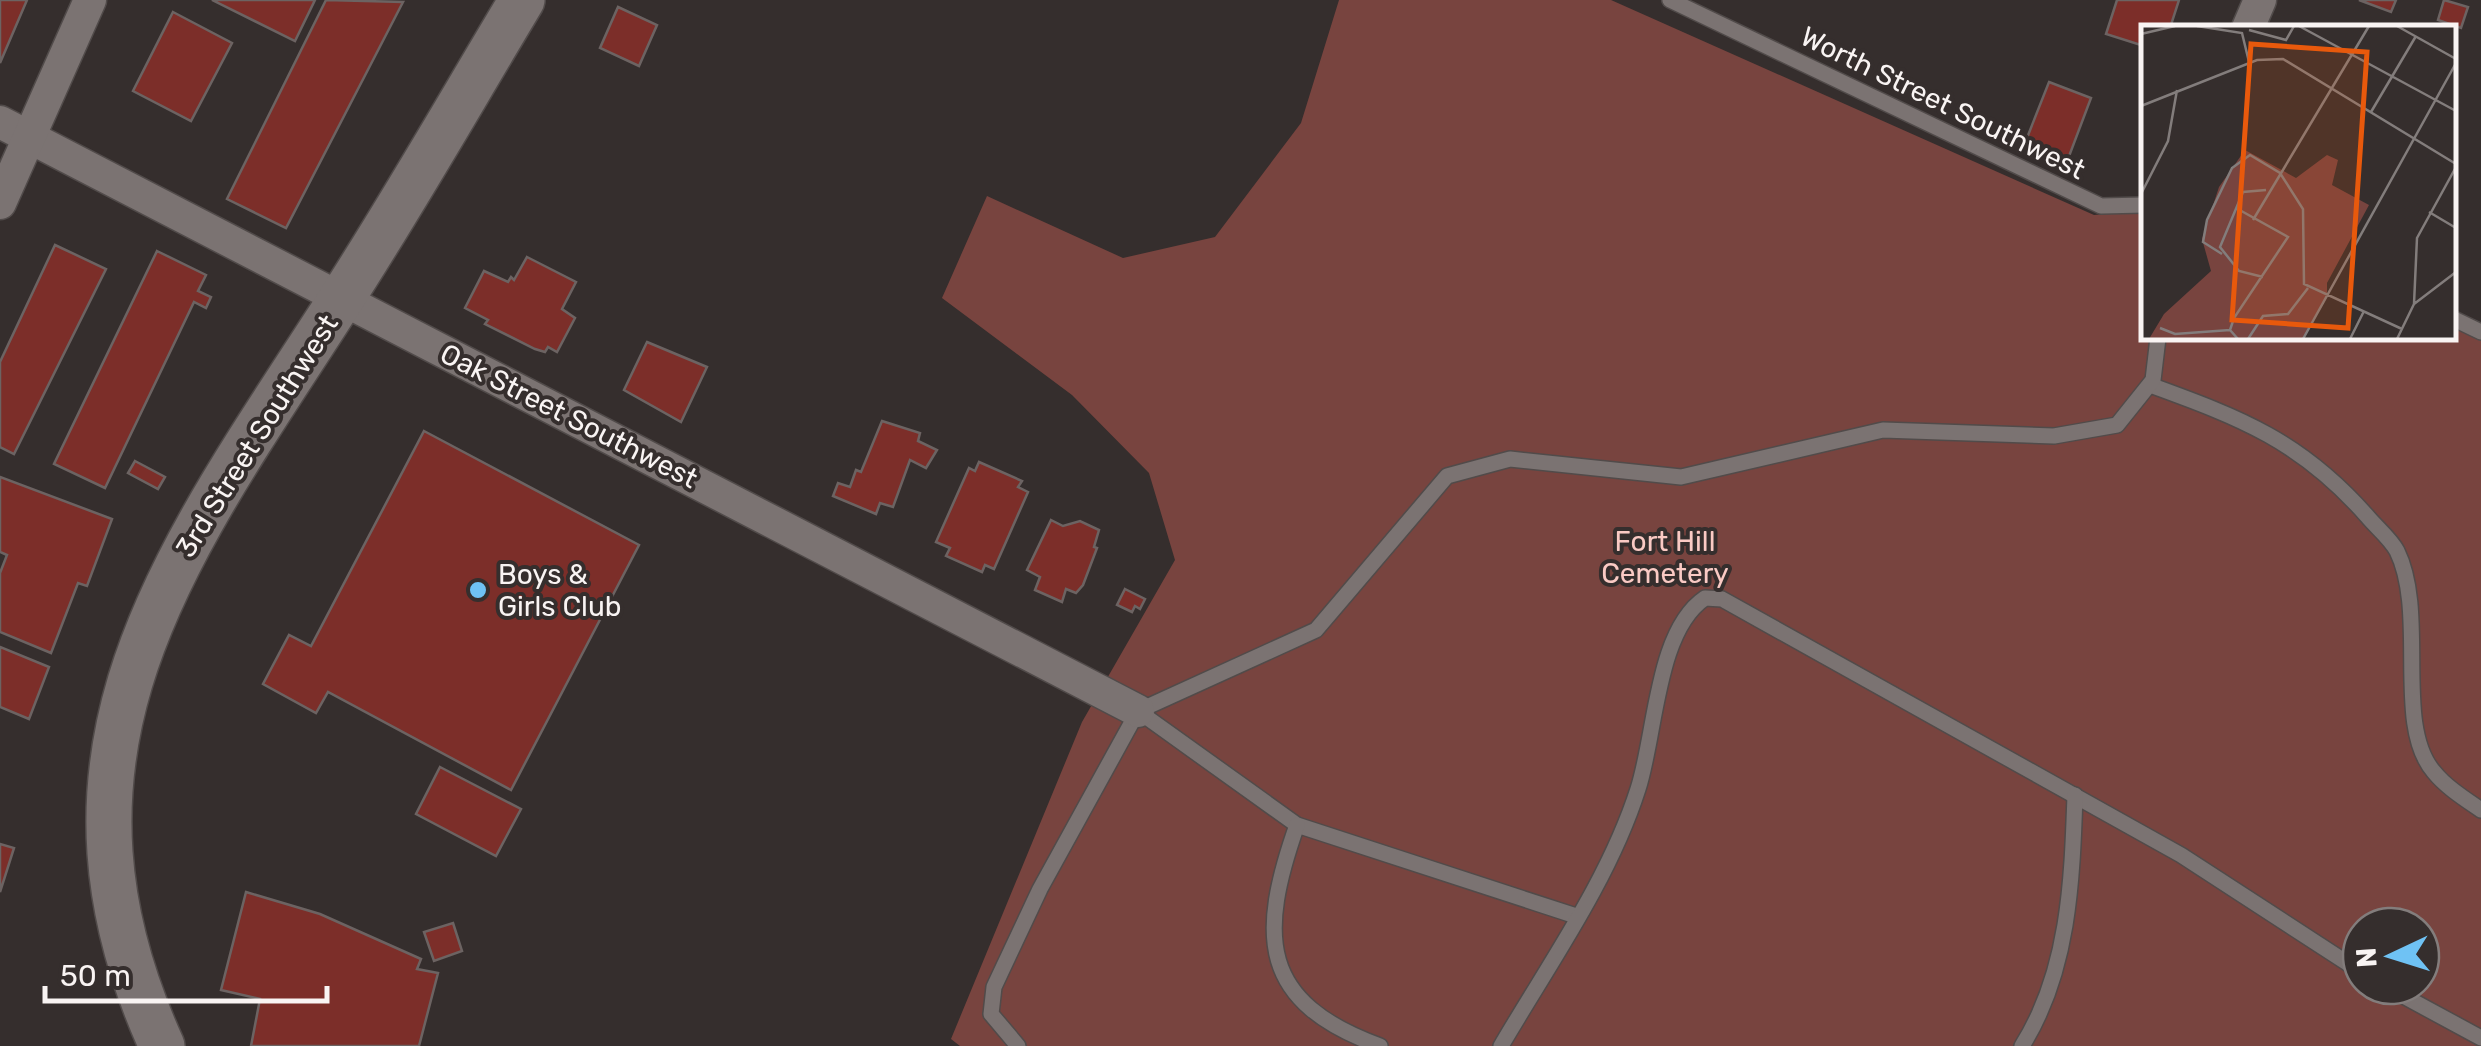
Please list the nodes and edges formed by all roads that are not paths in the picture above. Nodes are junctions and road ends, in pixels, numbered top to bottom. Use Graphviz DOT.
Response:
graph roads {
  1 [pos="90,0"];
  2 [pos="522,0"];
  3 [pos="1670,0"];
  4 [pos="2260,0"];
  5 [pos="2249,25"];
  6 [pos="0,122"];
  7 [pos="30,136"];
  8 [pos="0,203"];
  9 [pos="2141,205"];
  10 [pos="342,299"];
  11 [pos="2456,319"];
  12 [pos="2481,332"];
  13 [pos="2158,340"];
  14 [pos="2150,384"];
  15 [pos="1138,710"];
  16 [pos="2075,795"];
  17 [pos="2481,810"];
  18 [pos="1297,826"];
  19 [pos="1576,916"];
  20 [pos="2341,959"];
  21 [pos="2422,1006"];
  22 [pos="2481,1038"];
  23 [pos="162,1046"];
  24 [pos="1018,1046"];
  25 [pos="1380,1046"];
  26 [pos="1502,1046"];
  27 [pos="2022,1046"];
  1 -- 7 [label="street"];
  2 -- 10 [label="main road, 3rd Street Southwest"];
  3 -- 9 [label="lane, Worth Street Southwest"];
  4 -- 5 [label="street"];
  6 -- 7 [label="street, Oak Street Southwest"];
  7 -- 8 [label="street"];
  7 -- 10 [label="street, Oak Street Southwest"];
  10 -- 15 [label="street, Oak Street Southwest"];
  10 -- 23 [label="main road, 3rd Street Southwest"];
  11 -- 12 [label="lane"];
  13 -- 14 [label="lane"];
  14 -- 15 [label="lane"];
  14 -- 17 [label="lane"];
  15 -- 18 [label="lane"];
  15 -- 24 [label="lane"];
  16 -- 19 [label="lane"];
  16 -- 20 [label="lane"];
  16 -- 27 [label="lane"];
  18 -- 19 [label="lane"];
  18 -- 25 [label="lane"];
  19 -- 26 [label="lane"];
  21 -- 22 [label="lane"];
}
